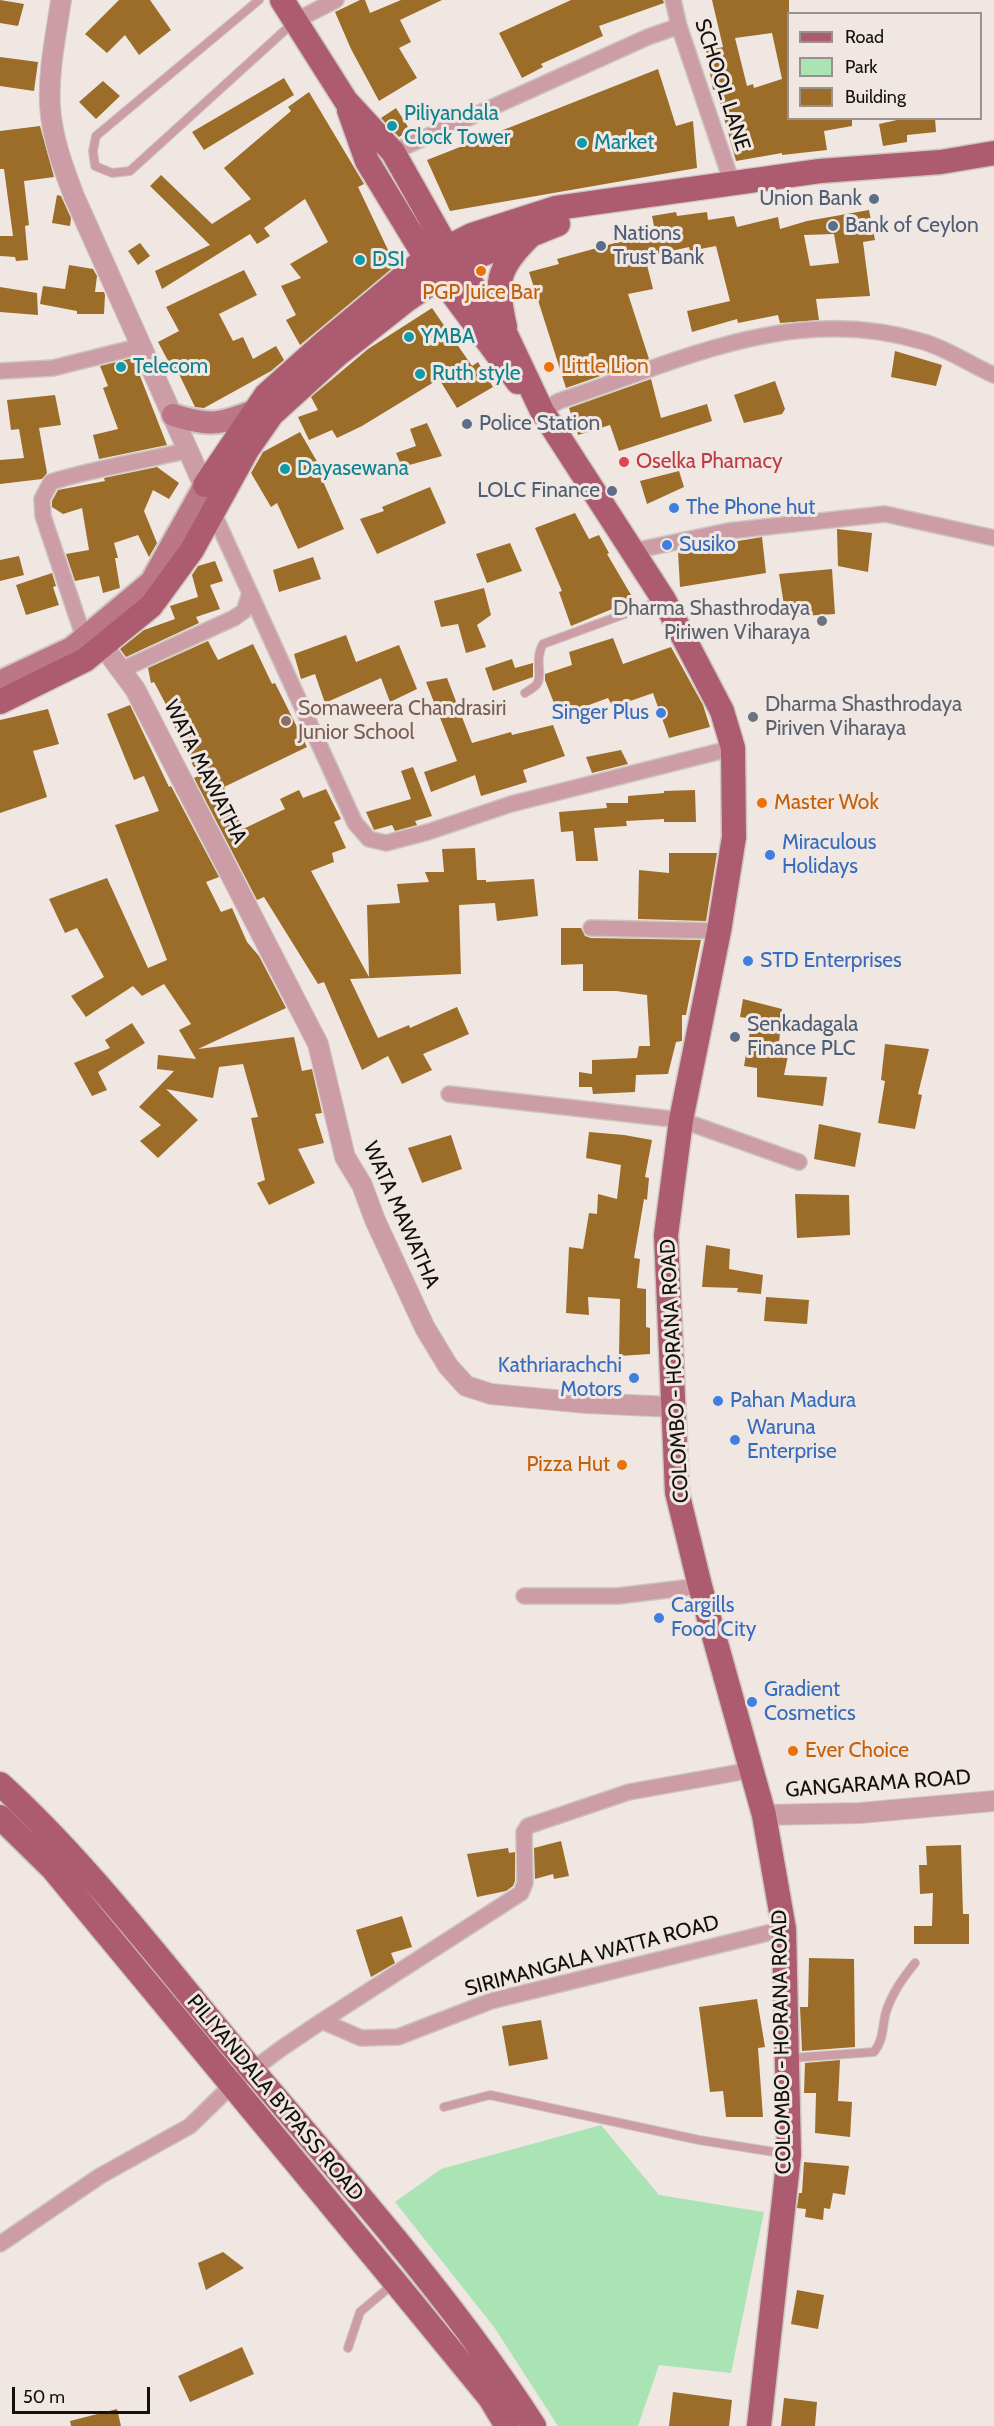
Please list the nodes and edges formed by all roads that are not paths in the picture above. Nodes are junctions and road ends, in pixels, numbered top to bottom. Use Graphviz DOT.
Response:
graph roads {
  1 [pos="61,0"];
  2 [pos="259,0"];
  3 [pos="282,0"];
  4 [pos="336,0"];
  5 [pos="673,0"];
  6 [pos="295,21"];
  7 [pos="679,26"];
  8 [pos="346,101"];
  9 [pos="393,152"];
  10 [pos="994,153"];
  11 [pos="732,183"];
  12 [pos="678,190"];
  13 [pos="535,232"];
  14 [pos="442,261"];
  15 [pos="507,337"];
  16 [pos="141,346"];
  17 [pos="0,371"];
  18 [pos="994,375"];
  19 [pos="538,404"];
  20 [pos="254,411"];
  21 [pos="173,416"];
  22 [pos="189,450"];
  23 [pos="205,485"];
  24 [pos="213,512"];
  25 [pos="994,538"];
  26 [pos="633,551"];
  27 [pos="250,593"];
  28 [pos="664,600"];
  29 [pos="93,642"];
  30 [pos="120,670"];
  31 [pos="0,682"];
  32 [pos="525,693"];
  33 [pos="0,702"];
  34 [pos="733,748"];
  35 [pos="591,928"];
  36 [pos="719,932"];
  37 [pos="449,1095"];
  38 [pos="681,1120"];
  39 [pos="799,1162"];
  40 [pos="673,1407"];
  41 [pos="700,1586"];
  42 [pos="524,1596"];
  43 [pos="752,1770"];
  44 [pos="0,1784"];
  45 [pos="994,1801"];
  46 [pos="764,1815"];
  47 [pos="0,1817"];
  48 [pos="783,1929"];
  49 [pos="915,1963"];
  50 [pos="321,2021"];
  51 [pos="787,2058"];
  52 [pos="253,2070"];
  53 [pos="231,2086"];
  54 [pos="444,2107"];
  55 [pos="789,2155"];
  56 [pos="0,2244"];
  57 [pos="395,2282"];
  58 [pos="348,2348"];
  59 [pos="507,2426"];
  60 [pos="534,2426"];
  61 [pos="759,2426"];
  1 -- 16 [label="street"];
  2 -- 6 [label="lane"];
  3 -- 6 [label="main road"];
  4 -- 6 [label="street"];
  5 -- 7 [label="street, SCHOOL LANE"];
  6 -- 8 [label="main road"];
  7 -- 9 [label="street"];
  7 -- 11 [label="street, SCHOOL LANE"];
  8 -- 9 [label="main road"];
  8 -- 14 [label="main road"];
  9 -- 14 [label="main road"];
  10 -- 11 [label="main road"];
  11 -- 12 [label="main road"];
  12 -- 13 [label="main road"];
  12 -- 14 [label="main road"];
  13 -- 14 [label="main road"];
  13 -- 15 [label="main road"];
  14 -- 15 [label="main road"];
  14 -- 19 [label="main road"];
  14 -- 20 [label="main road"];
  14 -- 24 [label="main road"];
  15 -- 19 [label="main road"];
  16 -- 17 [label="street"];
  16 -- 21 [label="street"];
  18 -- 19 [label="street"];
  19 -- 26 [label="main road, COLOMBO - HORANA ROAD"];
  20 -- 21 [label="main road"];
  20 -- 23 [label="main road"];
  21 -- 22 [label="street"];
  22 -- 23 [label="street"];
  22 -- 29 [label="street"];
  23 -- 24 [label="street"];
  23 -- 29 [label="main road"];
  24 -- 27 [label="street"];
  24 -- 29 [label="main road"];
  25 -- 26 [label="street"];
  26 -- 28 [label="main road, COLOMBO - HORANA ROAD"];
  27 -- 30 [label="street"];
  27 -- 34 [label="street"];
  28 -- 32 [label="lane"];
  28 -- 34 [label="main road, COLOMBO - HORANA ROAD"];
  29 -- 30 [label="street, WATA MAWATHA"];
  29 -- 31 [label="main road"];
  29 -- 33 [label="main road"];
  30 -- 40 [label="street, WATA MAWATHA"];
  34 -- 36 [label="main road, COLOMBO - HORANA ROAD"];
  35 -- 36 [label="street"];
  36 -- 38 [label="main road, COLOMBO - HORANA ROAD"];
  37 -- 38 [label="street"];
  38 -- 39 [label="street"];
  38 -- 40 [label="main road, COLOMBO - HORANA ROAD"];
  40 -- 41 [label="main road, COLOMBO - HORANA ROAD"];
  41 -- 42 [label="street"];
  41 -- 43 [label="main road, COLOMBO - HORANA ROAD"];
  43 -- 46 [label="main road, COLOMBO - HORANA ROAD"];
  43 -- 50 [label="street"];
  44 -- 52 [label="main road, PILIYANDALA BYPASS ROAD"];
  45 -- 46 [label="street, GANGARAMA ROAD"];
  46 -- 48 [label="main road, COLOMBO - HORANA ROAD"];
  47 -- 53 [label="main road, PILIYANDALA BYPASS ROAD"];
  48 -- 50 [label="street, SIRIMANGALA WATTA ROAD"];
  48 -- 51 [label="main road, COLOMBO - HORANA ROAD"];
  49 -- 51 [label="lane"];
  50 -- 52 [label="street"];
  51 -- 55 [label="main road, COLOMBO - HORANA ROAD"];
  52 -- 53 [label="street"];
  52 -- 60 [label="main road, PILIYANDALA BYPASS ROAD"];
  53 -- 56 [label="street"];
  53 -- 57 [label="main road, PILIYANDALA BYPASS ROAD"];
  54 -- 55 [label="lane"];
  55 -- 61 [label="main road, COLOMBO - HORANA ROAD"];
  57 -- 58 [label="lane"];
  57 -- 59 [label="main road, PILIYANDALA BYPASS ROAD"];
}
